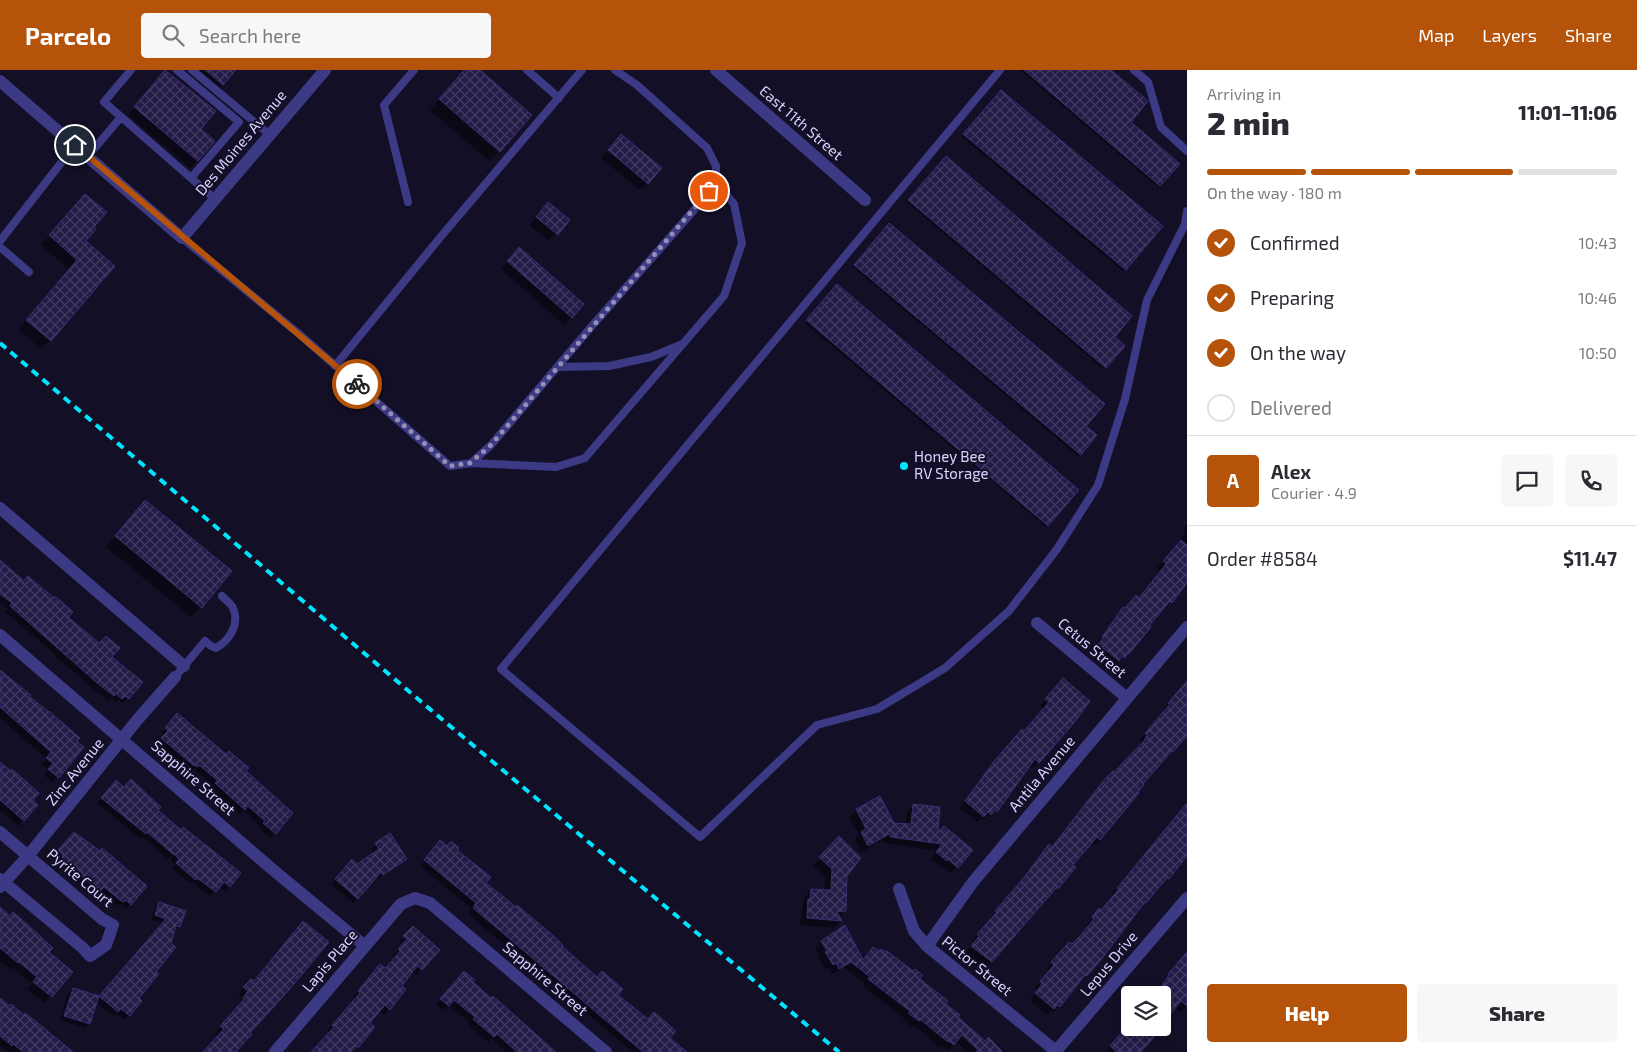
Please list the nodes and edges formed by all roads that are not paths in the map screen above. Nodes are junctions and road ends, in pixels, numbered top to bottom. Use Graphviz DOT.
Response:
graph roads {
  1 [pos="131,70"];
  2 [pos="177,70"];
  3 [pos="192,70"];
  4 [pos="414,70"];
  5 [pos="526,70"];
  6 [pos="582,70"];
  7 [pos="615,70"];
  8 [pos="716,70"];
  9 [pos="1000,70"];
  10 [pos="1134,70"];
  11 [pos="320,72"];
  12 [pos="0,81"];
  13 [pos="559,98"];
  14 [pos="120,117"];
  15 [pos="270,135"];
  16 [pos="75,145"];
  17 [pos="1187,151"];
  18 [pos="88,156"];
  19 [pos="191,178"];
  20 [pos="716,182"];
  21 [pos="216,199"];
  22 [pos="865,200"];
  23 [pos="408,202"];
  24 [pos="1187,211"];
  25 [pos="182,238"];
  26 [pos="0,241"];
  27 [pos="0,247"];
  28 [pos="29,272"];
  29 [pos="681,345"];
  30 [pos="335,366"];
  31 [pos="558,367"];
  32 [pos="470,463"];
  33 [pos="0,508"];
  34 [pos="222,596"];
  35 [pos="1037,623"];
  36 [pos="1187,627"];
  37 [pos="0,635"];
  38 [pos="184,666"];
  39 [pos="175,677"];
  40 [pos="1127,698"];
  41 [pos="122,739"];
  42 [pos="0,832"];
  43 [pos="28,856"];
  44 [pos="1,883"];
  45 [pos="899,889"];
  46 [pos="415,898"];
  47 [pos="1187,898"];
  48 [pos="365,946"];
  49 [pos="927,946"];
  50 [pos="275,1052"];
  51 [pos="606,1052"];
  52 [pos="1056,1052"];
  1 -- 14 [label="lane"];
  2 -- 19 [label="lane"];
  3 -- 15 [label="lane"];
  4 -- 23 [label="lane"];
  5 -- 13 [label="lane"];
  6 -- 13 [label="lane"];
  7 -- 20 [label="lane"];
  8 -- 22 [label="street, East 11th Street"];
  9 -- 24 [label="lane"];
  10 -- 17 [label="lane"];
  11 -- 15 [label="street, Des Moines Avenue"];
  12 -- 16 [label="street"];
  13 -- 30 [label="lane"];
  14 -- 18 [label="lane"];
  14 -- 19 [label="lane"];
  15 -- 21 [label="street, Des Moines Avenue"];
  16 -- 18 [label="street"];
  16 -- 26 [label="lane"];
  18 -- 25 [label="street"];
  19 -- 21 [label="lane"];
  20 -- 29 [label="lane"];
  20 -- 31 [label="lane"];
  21 -- 25 [label="street, Des Moines Avenue"];
  25 -- 30 [label="lane"];
  27 -- 28 [label="lane"];
  29 -- 31 [label="lane"];
  29 -- 32 [label="lane"];
  30 -- 32 [label="lane"];
  31 -- 32 [label="lane"];
  33 -- 38 [label="street"];
  34 -- 38 [label="lane"];
  35 -- 40 [label="street, Cetus Street"];
  36 -- 40 [label="street, Antila Avenue"];
  37 -- 41 [label="street, Sapphire Street"];
  38 -- 39 [label="lane"];
  39 -- 41 [label="street, Zinc Avenue"];
  40 -- 49 [label="street, Antila Avenue"];
  41 -- 43 [label="street, Zinc Avenue"];
  41 -- 48 [label="street, Sapphire Street"];
  42 -- 43 [label="street, Pyrite Court"];
  43 -- 44 [label="street, Zinc Avenue"];
  43 -- 44 [label="street, Pyrite Court"];
  45 -- 49 [label="street, Pictor Street"];
  46 -- 48 [label="street, Lapis Place"];
  46 -- 51 [label="street, Sapphire Street"];
  47 -- 52 [label="street, Lepus Drive"];
  48 -- 50 [label="street, Lapis Place"];
  49 -- 52 [label="street, Pictor Street"];
}
